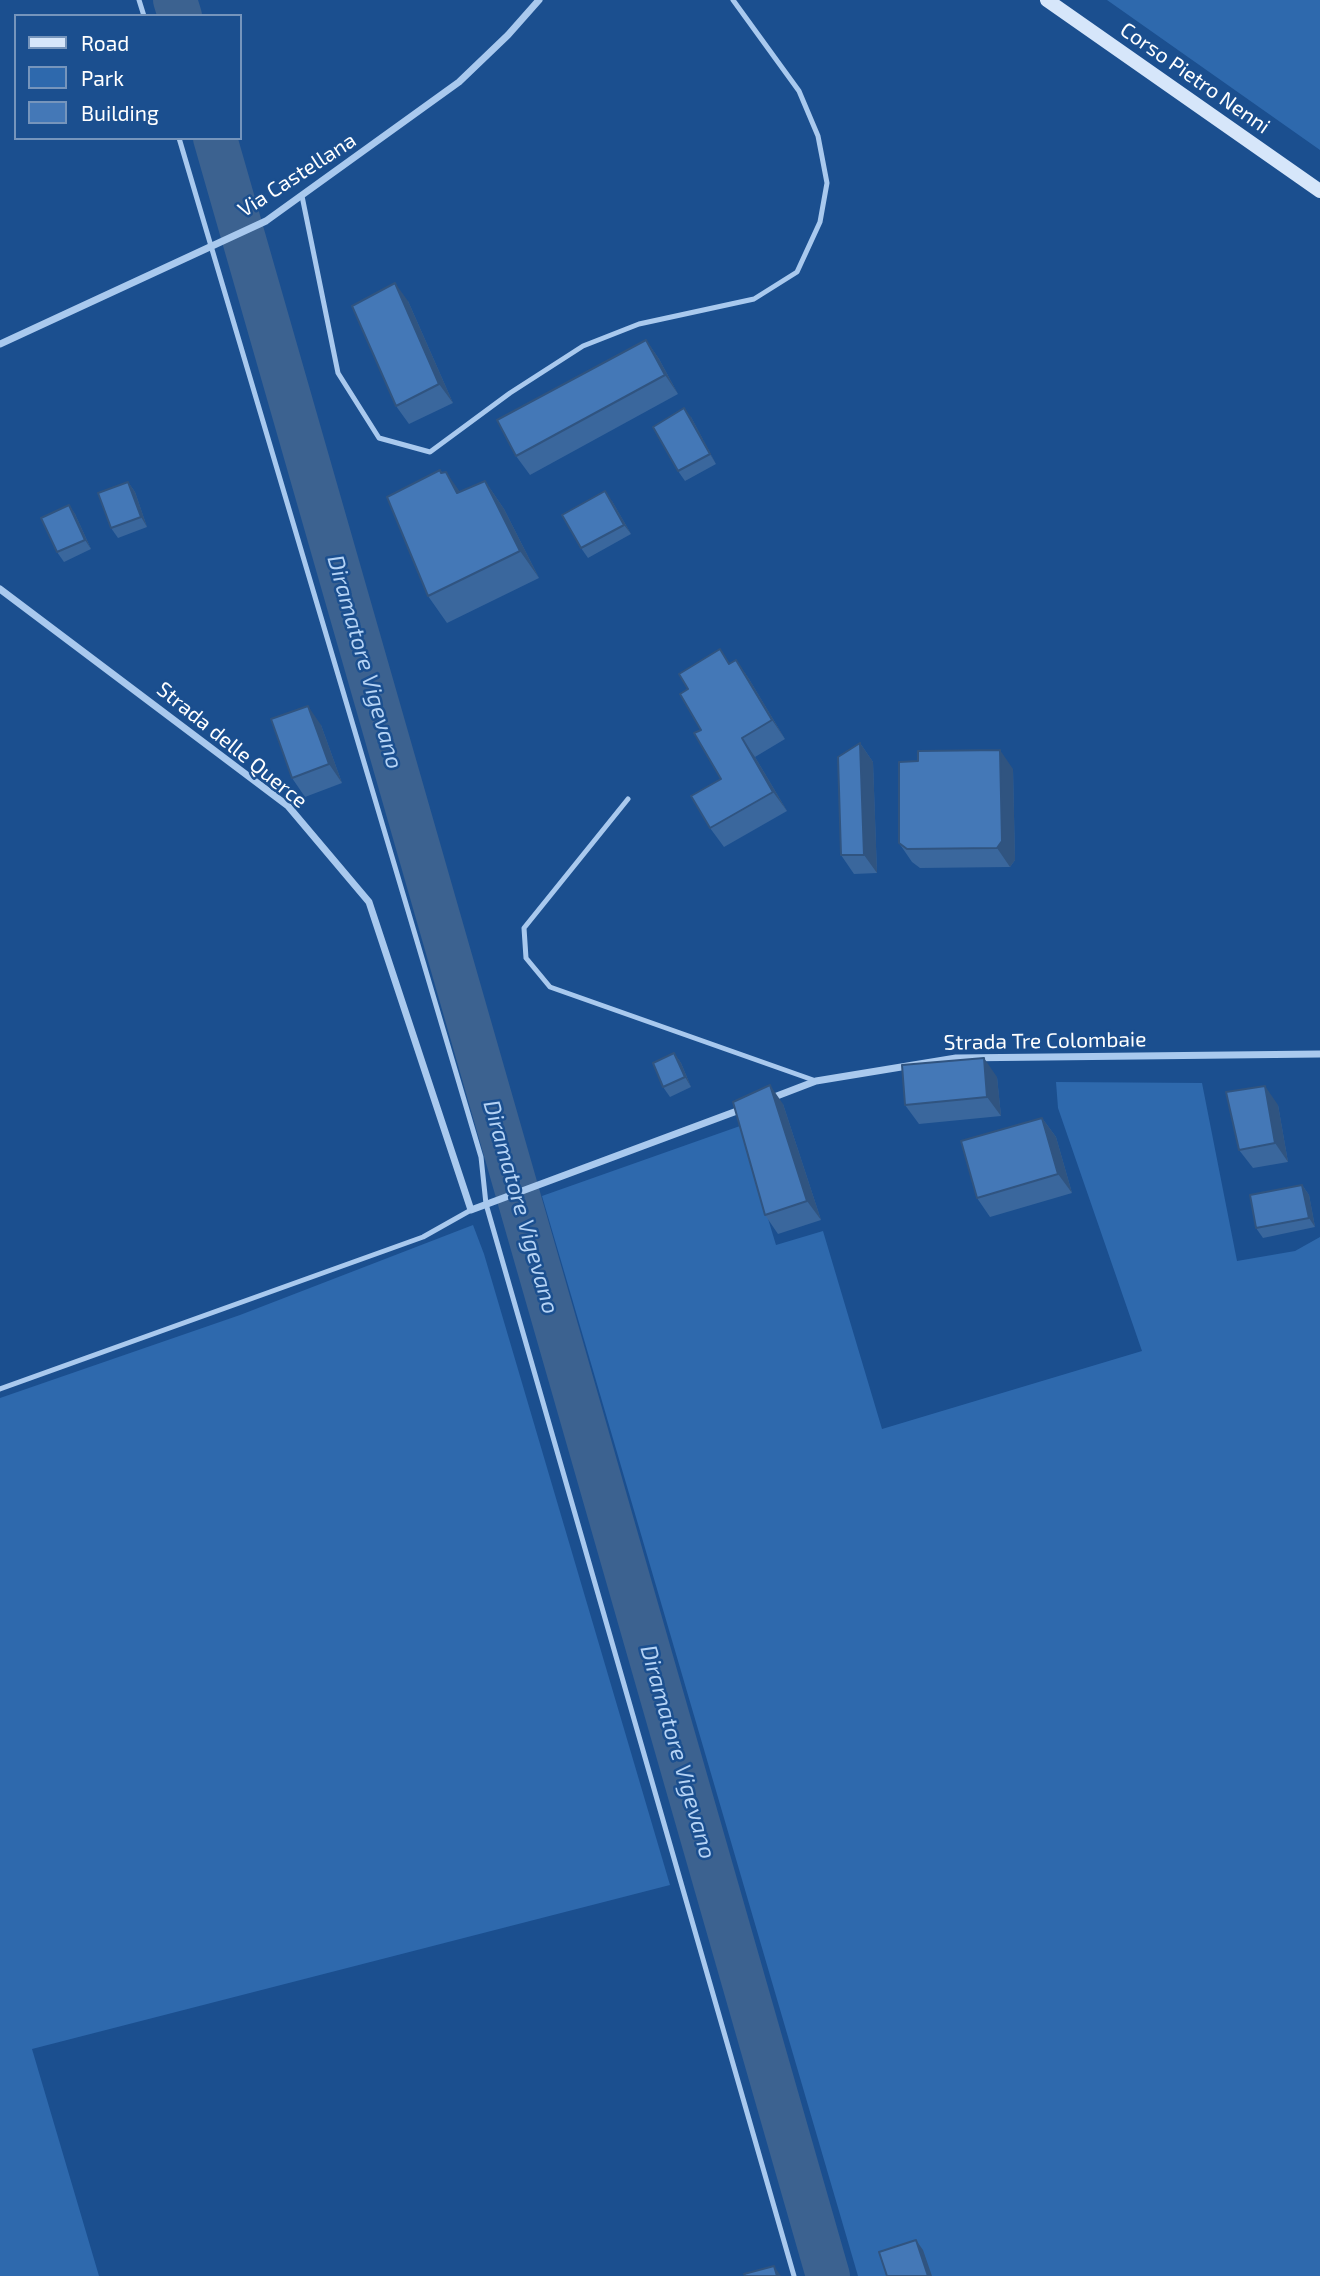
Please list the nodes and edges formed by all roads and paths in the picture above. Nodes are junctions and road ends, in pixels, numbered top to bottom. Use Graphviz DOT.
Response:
graph roads {
  1 [pos="539,0"];
  2 [pos="733,0"];
  3 [pos="1046,0"];
  4 [pos="180,140"];
  5 [pos="1320,191"];
  6 [pos="302,196"];
  7 [pos="210,246"];
  8 [pos="0,344"];
  9 [pos="0,589"];
  10 [pos="628,799"];
  11 [pos="1320,1055"];
  12 [pos="816,1081"];
  13 [pos="766,1100"];
  14 [pos="753,1105"];
  15 [pos="486,1204"];
  16 [pos="471,1210"];
  17 [pos="0,1389"];
  18 [pos="794,2276"];
  1 -- 6 [label="street, Via Castellana"];
  2 -- 6 [label="lane"];
  3 -- 5 [label="main road, Corso Pietro Nenni"];
  4 -- 7 [label="lane"];
  6 -- 7 [label="street, Via Castellana"];
  7 -- 8 [label="street, Via Castellana"];
  7 -- 15 [label="lane"];
  9 -- 16 [label="street, Strada delle Querce"];
  10 -- 12 [label="lane"];
  11 -- 12 [label="street, Strada Tre Colombaie"];
  12 -- 13 [label="street, Strada Tre Colombaie"];
  14 -- 15 [label="street"];
  15 -- 16 [label="street"];
  15 -- 18 [label="lane"];
  16 -- 17 [label="lane"];
}
